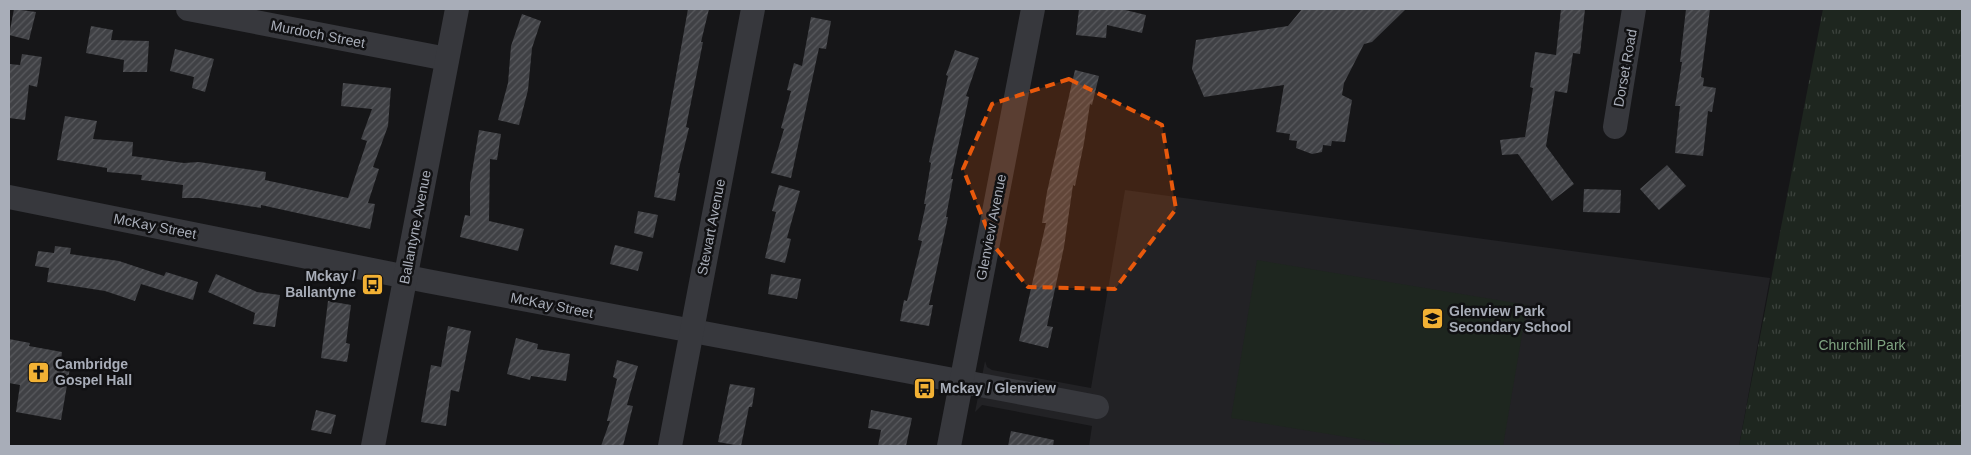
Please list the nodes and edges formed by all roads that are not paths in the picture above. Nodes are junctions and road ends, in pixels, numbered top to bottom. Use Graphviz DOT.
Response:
graph roads {
  1 [pos="188,9"];
  2 [pos="457,9"];
  3 [pos="752,9"];
  4 [pos="1033,9"];
  5 [pos="1634,9"];
  6 [pos="447,59"];
  7 [pos="1615,127"];
  8 [pos="9,197"];
  9 [pos="406,276"];
  10 [pos="692,330"];
  11 [pos="961,381"];
  12 [pos="1097,408"];
  13 [pos="373,446"];
  14 [pos="670,446"];
  15 [pos="949,446"];
  1 -- 6 [label="street, Murdoch Street"];
  2 -- 6 [label="street, Ballantyne Avenue"];
  3 -- 10 [label="street, Stewart Avenue"];
  4 -- 11 [label="street, Glenview Avenue"];
  5 -- 7 [label="street, Dorset Road"];
  6 -- 9 [label="street, Ballantyne Avenue"];
  8 -- 9 [label="street, McKay Street"];
  9 -- 10 [label="street, McKay Street"];
  9 -- 13 [label="street, Ballantyne Avenue"];
  10 -- 11 [label="street, McKay Street"];
  10 -- 14 [label="street, Stewart Avenue"];
  11 -- 12 [label="street, McKay Street"];
  11 -- 15 [label="street, Glenview Avenue"];
}
